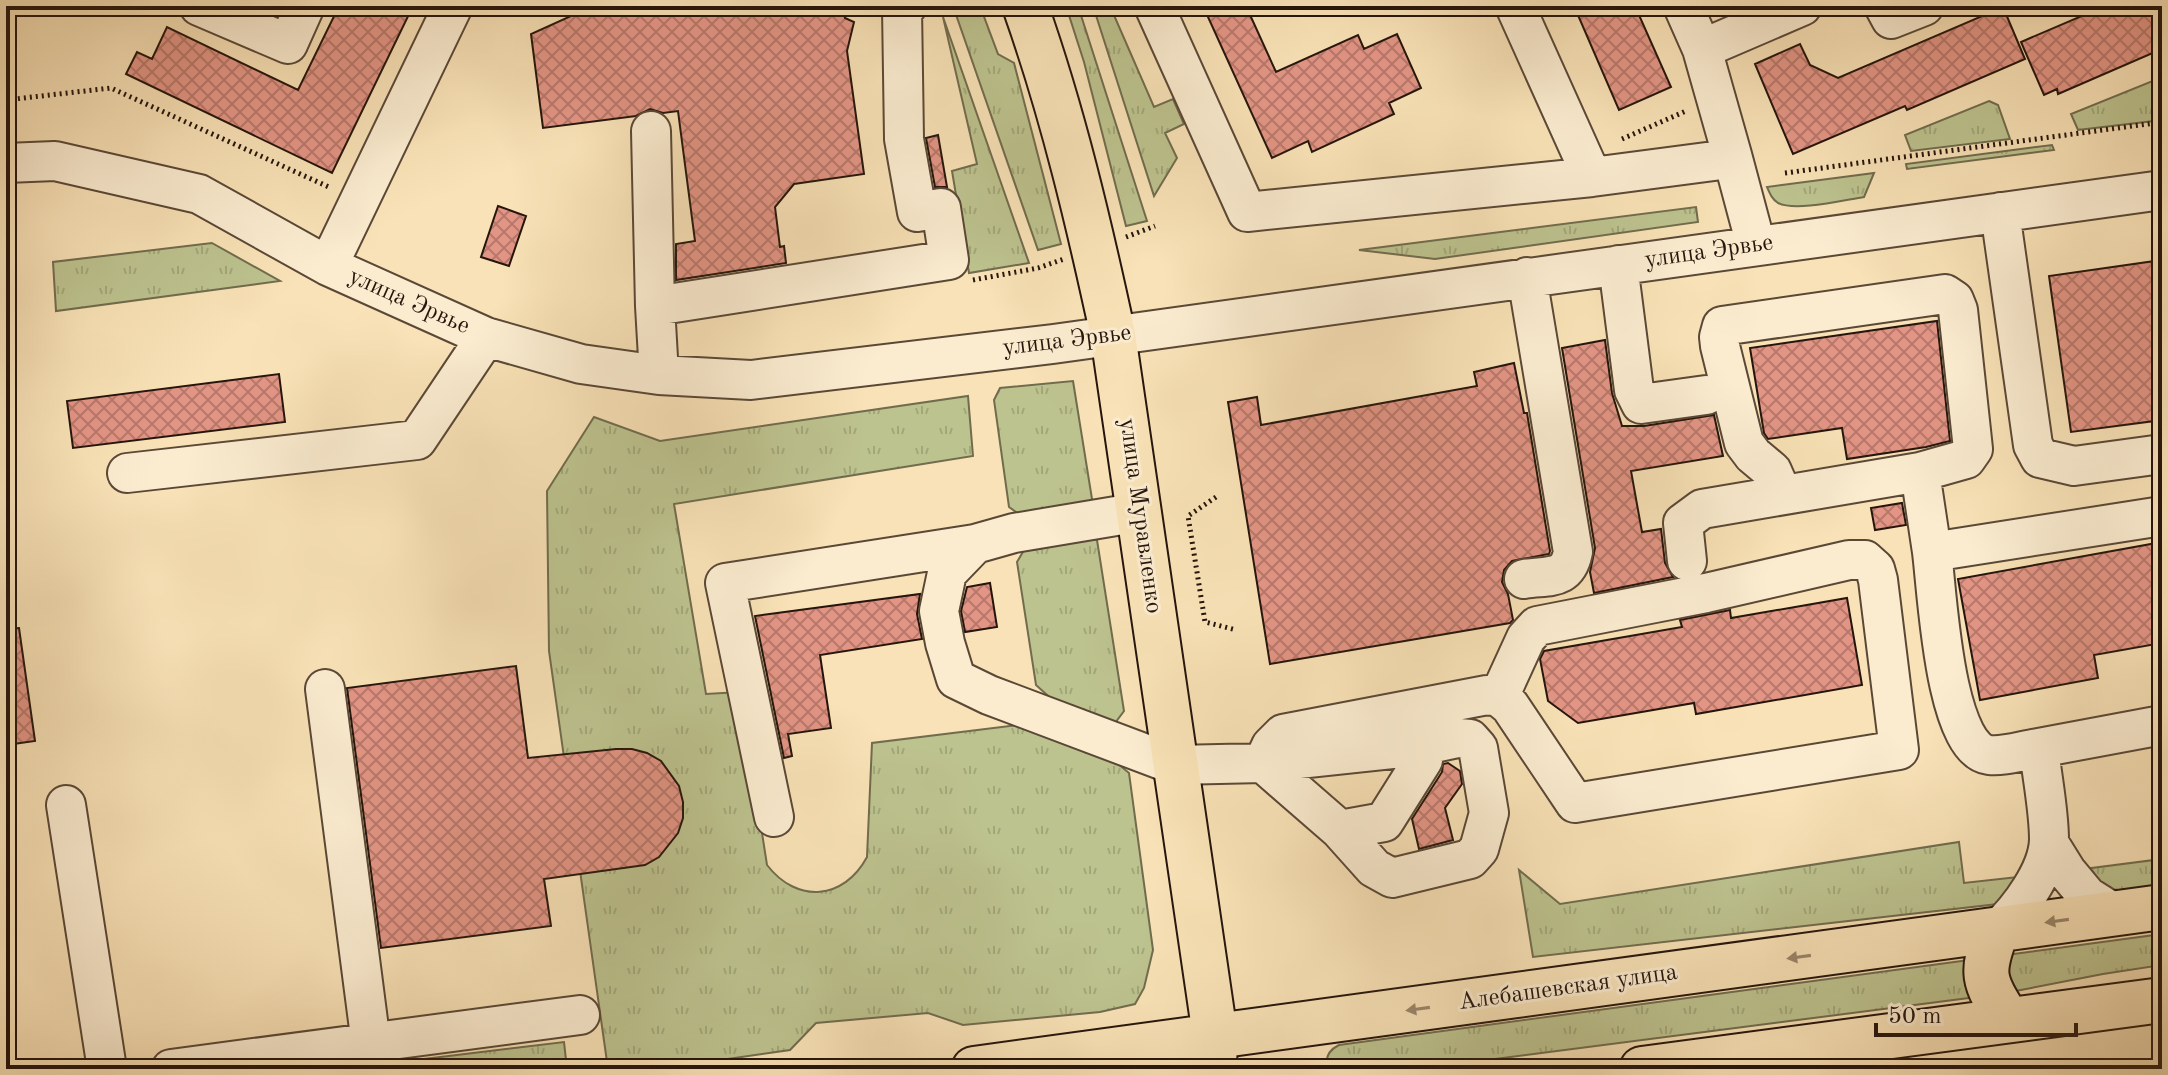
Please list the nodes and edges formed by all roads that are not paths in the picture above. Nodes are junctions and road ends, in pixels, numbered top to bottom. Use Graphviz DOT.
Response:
graph roads {
  1 [pos="199,6"];
  2 [pos="305,6"];
  3 [pos="453,6"];
  4 [pos="1025,6"];
  5 [pos="1154,6"];
  6 [pos="1515,6"];
  7 [pos="1683,6"];
  8 [pos="1802,6"];
  9 [pos="1884,6"];
  10 [pos="1924,6"];
  11 [pos="904,7"];
  12 [pos="1702,49"];
  13 [pos="651,131"];
  14 [pos="1732,155"];
  15 [pos="6,163"];
  16 [pos="1592,177"];
  17 [pos="2162,190"];
  18 [pos="2000,212"];
  19 [pos="1756,245"];
  20 [pos="1618,265"];
  21 [pos="328,266"];
  22 [pos="1527,277"];
  23 [pos="655,306"];
  24 [pos="1113,335"];
  25 [pos="486,337"];
  26 [pos="659,375"];
  27 [pos="1706,395"];
  28 [pos="2162,454"];
  29 [pos="1920,472"];
  30 [pos="127,473"];
  31 [pos="1782,494"];
  32 [pos="1140,512"];
  33 [pos="2162,516"];
  34 [pos="975,544"];
  35 [pos="1932,552"];
  36 [pos="1687,561"];
  37 [pos="1524,579"];
  38 [pos="325,689"];
  39 [pos="1499,697"];
  40 [pos="2162,725"];
  41 [pos="1420,746"];
  42 [pos="2039,748"];
  43 [pos="1263,763"];
  44 [pos="1175,765"];
  45 [pos="66,805"];
  46 [pos="774,817"];
  47 [pos="1340,830"];
  48 [pos="2049,843"];
  49 [pos="2162,907"];
  50 [pos="2114,913"];
  51 [pos="1997,930"];
  52 [pos="2162,1000"];
  53 [pos="580,1015"];
  54 [pos="2008,1020"];
  55 [pos="371,1044"];
  56 [pos="1220,1058"];
  57 [pos="107,1069"];
  58 [pos="171,1069"];
  59 [pos="974,1069"];
  60 [pos="1642,1069"];
  1 -- 2 [label="street"];
  3 -- 21 [label="street"];
  4 -- 24 [label="main road, улица Муравленко"];
  5 -- 16 [label="street"];
  6 -- 16 [label="street"];
  7 -- 12 [label="street"];
  8 -- 12 [label="street"];
  9 -- 10 [label="street"];
  11 -- 23 [label="street"];
  12 -- 14 [label="street"];
  13 -- 23 [label="street"];
  14 -- 16 [label="street"];
  14 -- 19 [label="street"];
  15 -- 21 [label="street, улица Эрвье"];
  17 -- 18 [label="street, улица Эрвье"];
  18 -- 19 [label="street, улица Эрвье"];
  18 -- 28 [label="street"];
  19 -- 20 [label="street, улица Эрвье"];
  20 -- 22 [label="street, улица Эрвье"];
  20 -- 27 [label="street"];
  21 -- 25 [label="street, улица Эрвье"];
  22 -- 24 [label="street, улица Эрвье"];
  22 -- 37 [label="street"];
  23 -- 26 [label="street"];
  24 -- 26 [label="street, улица Эрвье"];
  24 -- 32 [label="main road, улица Муравленко"];
  25 -- 26 [label="street, улица Эрвье"];
  25 -- 30 [label="street"];
  29 -- 31 [label="street"];
  29 -- 31 [label="street"];
  29 -- 35 [label="street"];
  31 -- 36 [label="street"];
  32 -- 34 [label="street"];
  32 -- 44 [label="main road, улица Муравленко"];
  33 -- 35 [label="street"];
  34 -- 44 [label="street"];
  34 -- 46 [label="street"];
  35 -- 42 [label="street"];
  38 -- 55 [label="street"];
  39 -- 39 [label="street"];
  39 -- 43 [label="street"];
  40 -- 42 [label="street"];
  41 -- 43 [label="street"];
  41 -- 47 [label="street"];
  41 -- 47 [label="street"];
  42 -- 48 [label="street"];
  43 -- 44 [label="street"];
  43 -- 47 [label="street"];
  44 -- 56 [label="main road, улица Муравленко"];
  45 -- 57 [label="street"];
  48 -- 50 [label="street"];
  48 -- 51 [label="street"];
  49 -- 50 [label="main road, Алебашевская улица"];
  50 -- 51 [label="main road, Алебашевская улица, one-way"];
  51 -- 54 [label="main road"];
  51 -- 56 [label="main road, Алебашевская улица, one-way"];
  52 -- 54 [label="main road"];
  53 -- 55 [label="street"];
  54 -- 60 [label="main road"];
  55 -- 58 [label="street"];
  56 -- 59 [label="main road, Алебашевская улица"];
}
